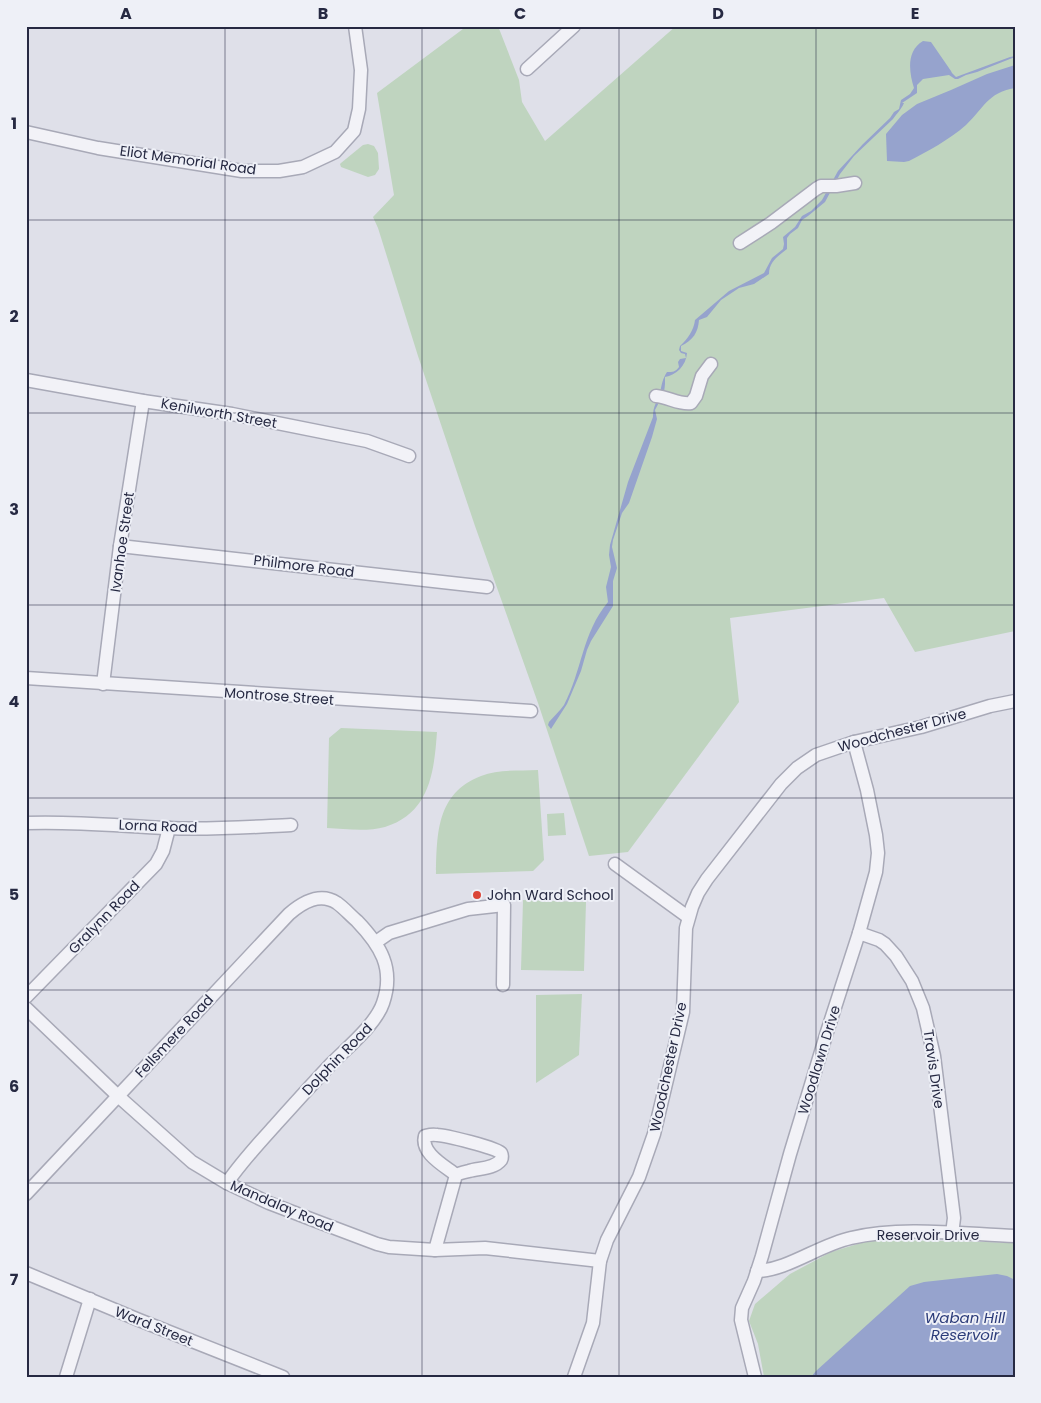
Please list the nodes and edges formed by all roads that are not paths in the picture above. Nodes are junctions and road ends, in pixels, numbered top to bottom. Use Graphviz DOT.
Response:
graph roads {
  1 [pos="355,26"];
  2 [pos="572,27"];
  3 [pos="527,70"];
  4 [pos="26,132"];
  5 [pos="854,182"];
  6 [pos="740,243"];
  7 [pos="711,364"];
  8 [pos="26,380"];
  9 [pos="660,397"];
  10 [pos="143,401"];
  11 [pos="409,456"];
  12 [pos="120,546"];
  13 [pos="487,587"];
  14 [pos="26,678"];
  15 [pos="103,684"];
  16 [pos="1015,701"];
  17 [pos="531,711"];
  18 [pos="854,742"];
  19 [pos="26,823"];
  20 [pos="290,825"];
  21 [pos="169,828"];
  22 [pos="615,864"];
  23 [pos="333,901"];
  24 [pos="688,917"];
  25 [pos="859,933"];
  26 [pos="376,942"];
  27 [pos="503,986"];
  28 [pos="26,997"];
  29 [pos="26,1008"];
  30 [pos="118,1096"];
  31 [pos="456,1175"];
  32 [pos="227,1183"];
  33 [pos="26,1194"];
  34 [pos="952,1234"];
  35 [pos="1015,1236"];
  36 [pos="435,1250"];
  37 [pos="600,1261"];
  38 [pos="758,1271"];
  39 [pos="26,1273"];
  40 [pos="90,1300"];
  41 [pos="66,1377"];
  42 [pos="283,1377"];
  43 [pos="574,1377"];
  44 [pos="755,1377"];
  1 -- 4 [label="street, Eliot Memorial Road"];
  2 -- 3 [label="street"];
  5 -- 6 [label="street"];
  7 -- 9 [label="street"];
  8 -- 10 [label="street, Kenilworth Street"];
  10 -- 11 [label="street, Kenilworth Street"];
  10 -- 12 [label="street, Ivanhoe Street"];
  12 -- 13 [label="street, Philmore Road"];
  12 -- 15 [label="street, Ivanhoe Street"];
  14 -- 15 [label="street, Montrose Street"];
  15 -- 17 [label="street, Montrose Street"];
  16 -- 18 [label="street, Woodchester Drive"];
  18 -- 24 [label="street, Woodchester Drive"];
  18 -- 25 [label="street, Woodlawn Drive"];
  19 -- 21 [label="street, Lorna Road"];
  20 -- 21 [label="street, Lorna Road"];
  21 -- 28 [label="street, Gralynn Road"];
  22 -- 24 [label="street"];
  23 -- 26 [label="street, Dolphin Road"];
  23 -- 30 [label="street, Fellsmere Road"];
  24 -- 37 [label="street, Woodchester Drive"];
  25 -- 34 [label="street, Travis Drive"];
  25 -- 38 [label="street, Woodlawn Drive"];
  26 -- 27 [label="street"];
  26 -- 32 [label="street, Dolphin Road"];
  29 -- 30 [label="street, Mandalay Road"];
  30 -- 32 [label="street, Mandalay Road"];
  30 -- 33 [label="street, Fellsmere Road"];
  31 -- 31 [label="street"];
  31 -- 36 [label="street"];
  32 -- 36 [label="street, Mandalay Road"];
  34 -- 35 [label="street, Reservoir Drive"];
  34 -- 38 [label="street, Reservoir Drive"];
  36 -- 37 [label="street, Mandalay Road"];
  37 -- 43 [label="street, Woodchester Drive"];
  38 -- 44 [label="street, Woodlawn Drive"];
  39 -- 40 [label="street, Ward Street"];
  40 -- 41 [label="street"];
  40 -- 42 [label="street, Ward Street"];
}
